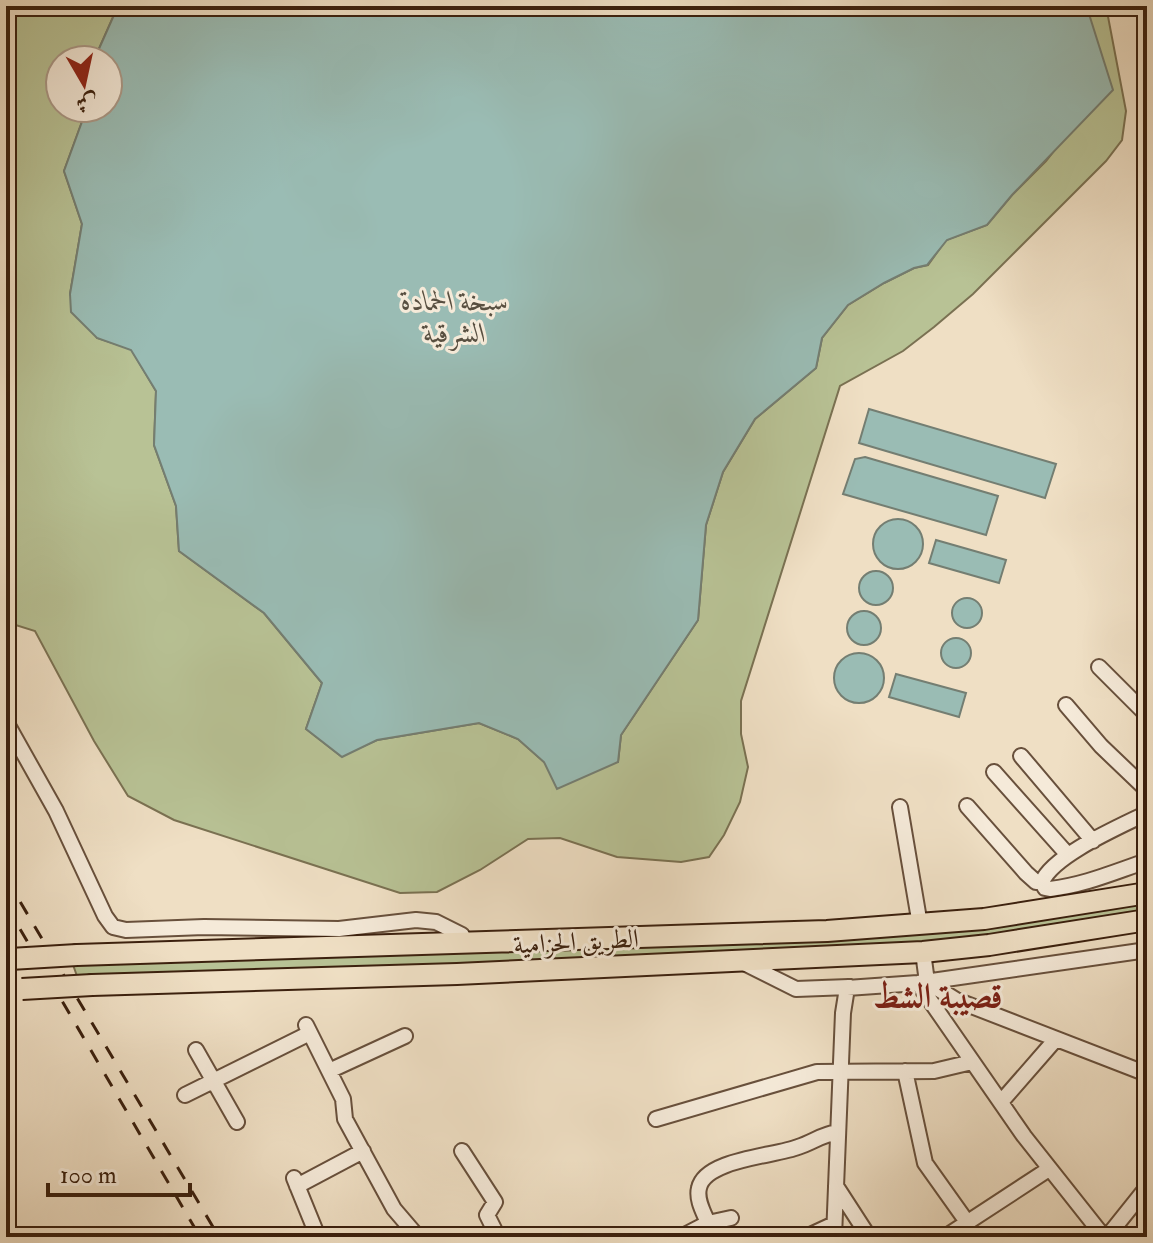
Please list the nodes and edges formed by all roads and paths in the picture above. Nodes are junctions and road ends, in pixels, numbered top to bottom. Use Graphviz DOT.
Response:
graph roads {
  1 [pos="1099,667"];
  2 [pos="1066,705"];
  3 [pos="1147,715"];
  4 [pos="6,722"];
  5 [pos="1021,756"];
  6 [pos="994,772"];
  7 [pos="1147,790"];
  8 [pos="967,806"];
  9 [pos="900,807"];
  10 [pos="1147,813"];
  11 [pos="1093,841"];
  12 [pos="1068,855"];
  13 [pos="1147,861"];
  14 [pos="1042,882"];
  15 [pos="1147,893"];
  16 [pos="1147,920"];
  17 [pos="920,925"];
  18 [pos="464,942"];
  19 [pos="1147,950"];
  20 [pos="923,952"];
  21 [pos="8,959"];
  22 [pos="739,961"];
  23 [pos="922,983"];
  24 [pos="849,987"];
  25 [pos="14,990"];
  26 [pos="405,1036"];
  27 [pos="1056,1039"];
  28 [pos="196,1050"];
  29 [pos="972,1062"];
  30 [pos="329,1071"];
  31 [pos="841,1071"];
  32 [pos="905,1071"];
  33 [pos="1147,1074"];
  34 [pos="214,1081"];
  35 [pos="185,1095"];
  36 [pos="1001,1102"];
  37 [pos="656,1119"];
  38 [pos="237,1122"];
  39 [pos="838,1132"];
  40 [pos="363,1151"];
  41 [pos="462,1151"];
  42 [pos="1049,1169"];
  43 [pos="836,1186"];
  44 [pos="1147,1187"];
  45 [pos="731,1218"];
  46 [pos="967,1222"];
  47 [pos="708,1223"];
  48 [pos="834,1231"];
  49 [pos="318,1237"];
  50 [pos="418,1237"];
  51 [pos="498,1237"];
  52 [pos="681,1237"];
  53 [pos="806,1237"];
  54 [pos="869,1237"];
  55 [pos="945,1237"];
  56 [pos="1106,1237"];
  1 -- 3 [label="street"];
  2 -- 7 [label="street"];
  4 -- 18 [label="street"];
  5 -- 11 [label="street"];
  6 -- 12 [label="street"];
  8 -- 14 [label="street"];
  9 -- 17 [label="street"];
  10 -- 11 [label="street"];
  11 -- 12 [label="street"];
  12 -- 14 [label="street"];
  13 -- 14 [label="street"];
  15 -- 17 [label="highway, الطريق الحزامية"];
  16 -- 20 [label="highway, الطريق الحزامية"];
  17 -- 18 [label="highway, الطريق الحزامية"];
  18 -- 21 [label="highway, الطريق الحزامية, bridge"];
  19 -- 23 [label="street"];
  20 -- 22 [label="highway, الطريق الحزامية"];
  20 -- 23 [label="street"];
  22 -- 24 [label="street"];
  22 -- 25 [label="highway, الطريق الحزامية, bridge"];
  23 -- 24 [label="street"];
  23 -- 27 [label="street"];
  23 -- 29 [label="street"];
  24 -- 31 [label="street"];
  26 -- 30 [label="street"];
  27 -- 33 [label="street"];
  27 -- 36 [label="street"];
  28 -- 34 [label="street"];
  29 -- 32 [label="street"];
  29 -- 36 [label="street"];
  30 -- 34 [label="street"];
  30 -- 40 [label="street"];
  31 -- 32 [label="street"];
  31 -- 37 [label="street"];
  31 -- 39 [label="street"];
  32 -- 46 [label="street"];
  34 -- 35 [label="street"];
  34 -- 38 [label="street"];
  36 -- 42 [label="street"];
  39 -- 43 [label="street"];
  39 -- 47 [label="street"];
  40 -- 49 [label="street"];
  40 -- 50 [label="street"];
  41 -- 51 [label="street"];
  42 -- 46 [label="street"];
  42 -- 56 [label="street"];
  43 -- 48 [label="street"];
  43 -- 54 [label="street"];
  44 -- 56 [label="street"];
  45 -- 47 [label="street"];
  46 -- 55 [label="street"];
  47 -- 52 [label="street"];
  48 -- 53 [label="street"];
}
